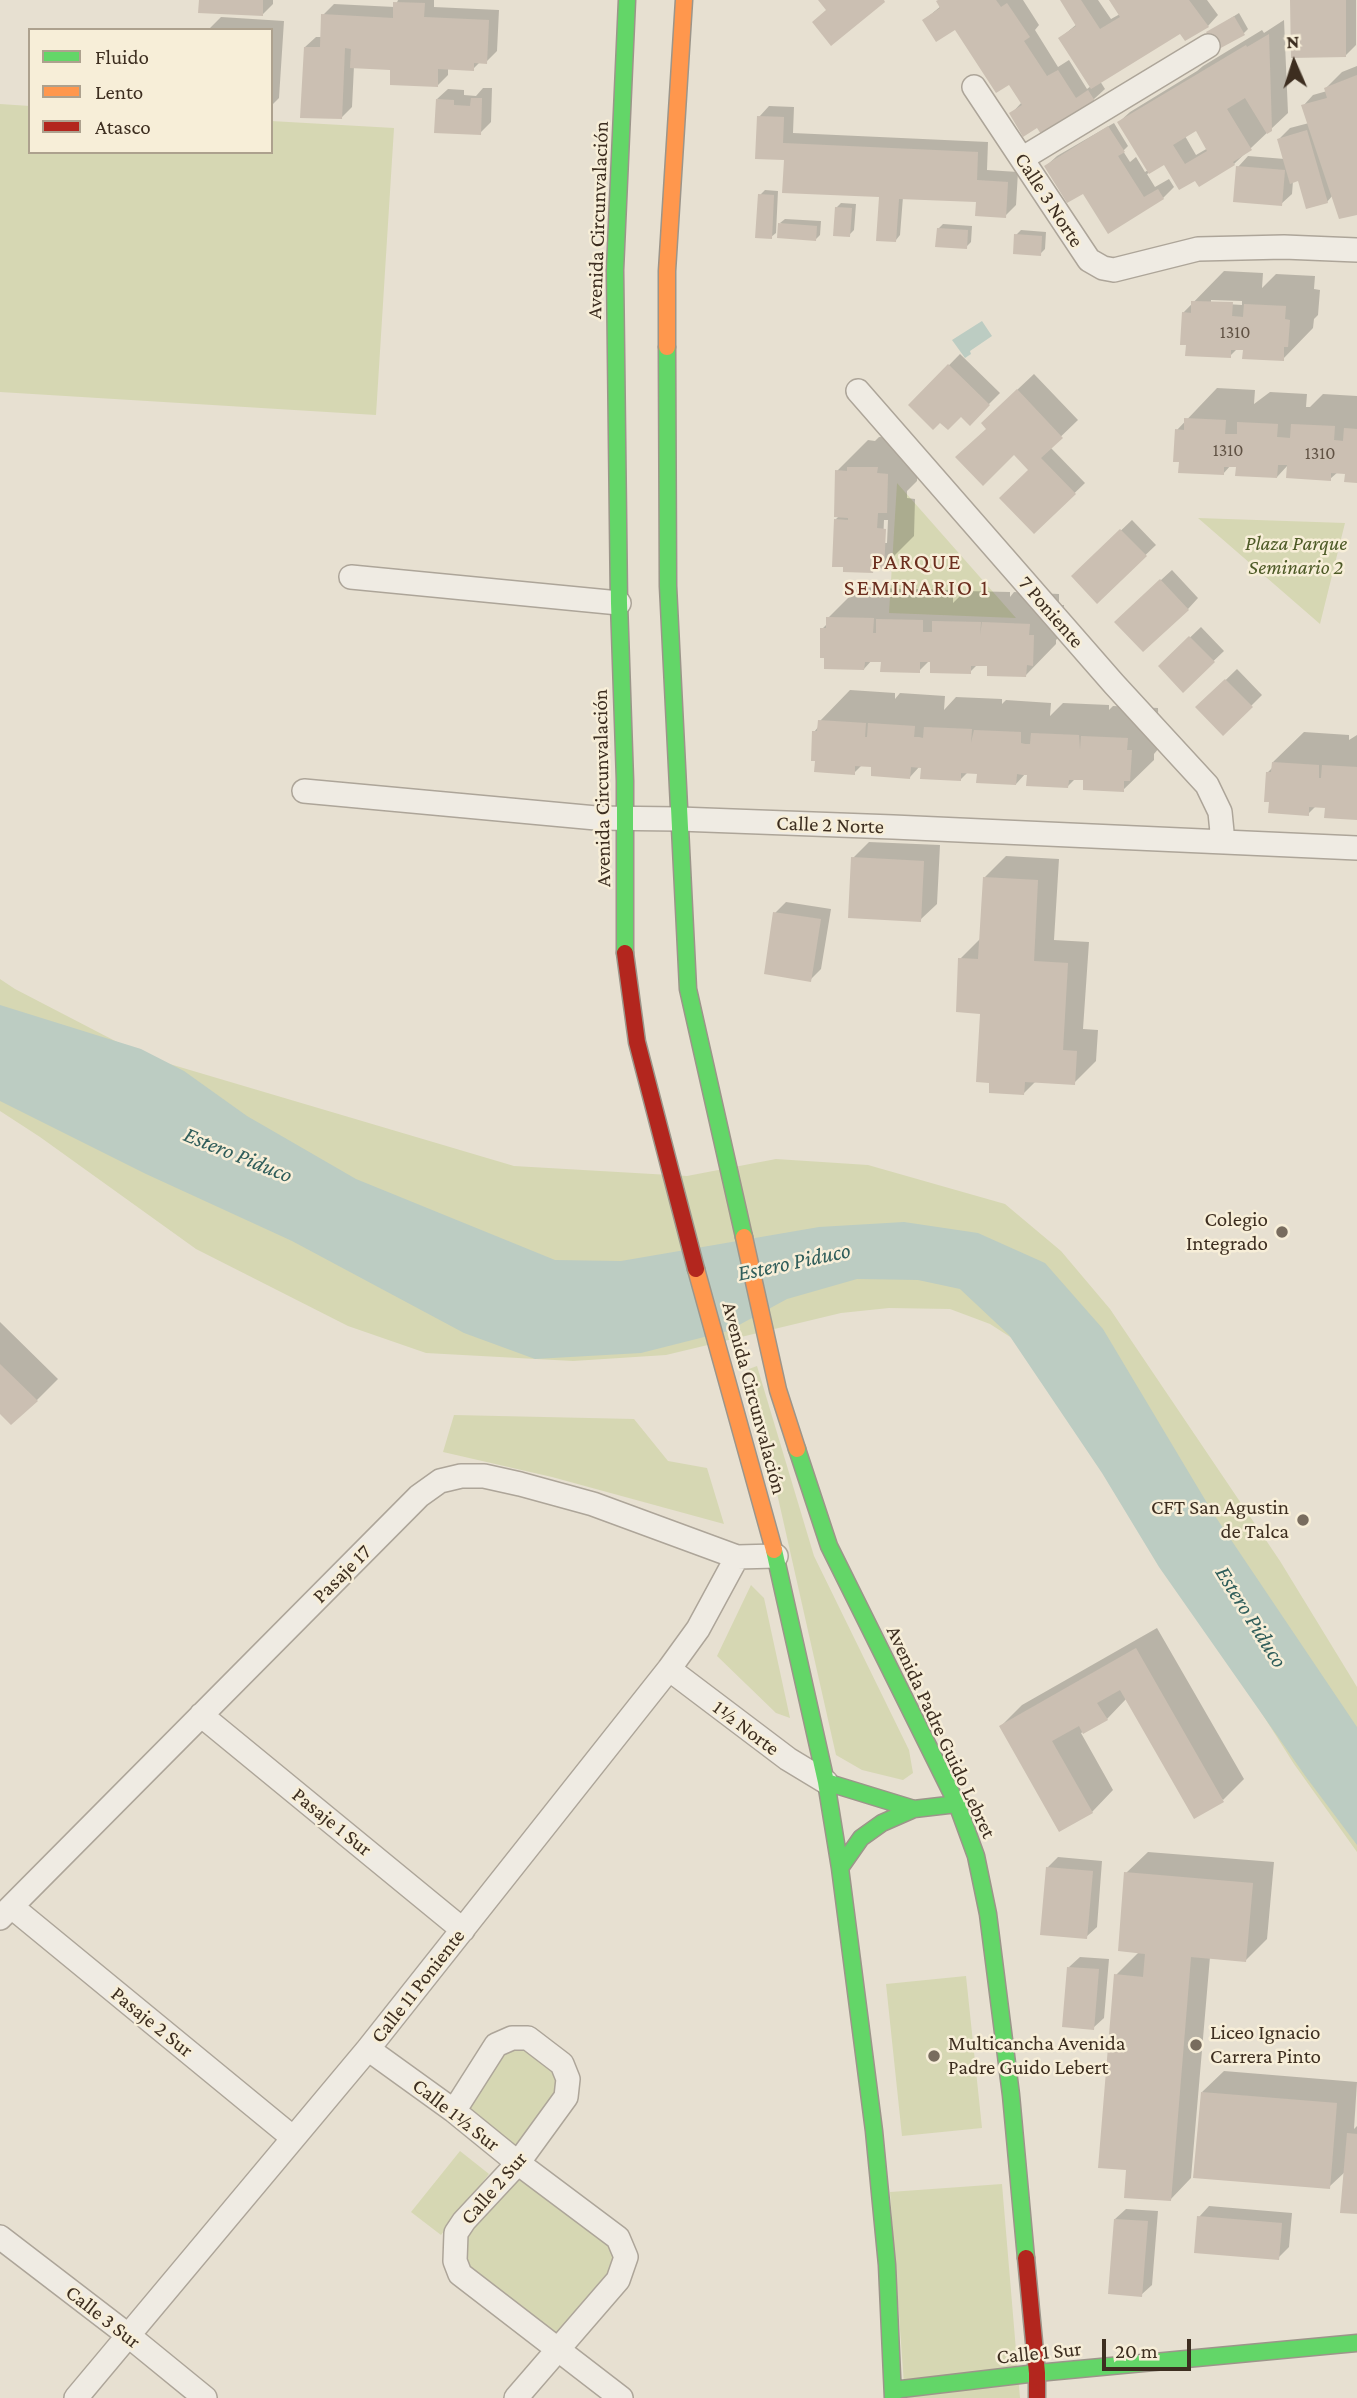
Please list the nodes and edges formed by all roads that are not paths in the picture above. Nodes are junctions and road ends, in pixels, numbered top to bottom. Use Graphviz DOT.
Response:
graph roads {
  1 [pos="627,0"];
  2 [pos="684,0"];
  3 [pos="1208,46"];
  4 [pos="974,87"];
  5 [pos="1023,158"];
  6 [pos="1357,250"];
  7 [pos="858,391"];
  8 [pos="351,577"];
  9 [pos="619,603"];
  10 [pos="304,791"];
  11 [pos="624,819"];
  12 [pos="678,819"];
  13 [pos="1223,842"];
  14 [pos="1357,848"];
  15 [pos="778,1391"];
  16 [pos="776,1556"];
  17 [pos="737,1557"];
  18 [pos="669,1669"];
  19 [pos="201,1715"];
  20 [pos="826,1782"];
  21 [pos="957,1804"];
  22 [pos="914,1809"];
  23 [pos="840,1868"];
  24 [pos="6,1912"];
  25 [pos="463,1930"];
  26 [pos="368,2049"];
  27 [pos="454,2111"];
  28 [pos="292,2137"];
  29 [pos="518,2163"];
  30 [pos="0,2237"];
  31 [pos="129,2336"];
  32 [pos="1357,2343"];
  33 [pos="558,2348"];
  34 [pos="1037,2373"];
  35 [pos="893,2394"];
  36 [pos="76,2398"];
  37 [pos="205,2398"];
  38 [pos="516,2398"];
  39 [pos="621,2398"];
  40 [pos="1037,2398"];
  1 -- 9 [label="main road, Avenida Circunvalación"];
  2 -- 12 [label="main road, Avenida Circunvalación"];
  3 -- 5 [label="street"];
  4 -- 5 [label="street, Calle 3 Norte"];
  5 -- 6 [label="street, Calle 3 Norte"];
  7 -- 13 [label="street, 7 Poniente"];
  8 -- 9 [label="street"];
  9 -- 11 [label="main road, Avenida Circunvalación"];
  10 -- 11 [label="street, Calle 2 Norte"];
  11 -- 12 [label="street, Calle 2 Norte"];
  11 -- 16 [label="main road, Avenida Circunvalación"];
  12 -- 13 [label="street, Calle 2 Norte"];
  12 -- 15 [label="main road, Avenida Circunvalación"];
  13 -- 14 [label="street, Calle 2 Norte"];
  15 -- 21 [label="main road, Avenida Padre Guido Lebret"];
  16 -- 17 [label="street, Pasaje 17"];
  16 -- 20 [label="main road"];
  17 -- 18 [label="street, Calle 11 Poniente"];
  17 -- 19 [label="street, Pasaje 17"];
  18 -- 20 [label="street, 1½ Norte"];
  18 -- 25 [label="street, Calle 11 Poniente"];
  19 -- 24 [label="street, Pasaje 17"];
  19 -- 25 [label="street, Pasaje 1 Sur"];
  20 -- 22 [label="main road"];
  20 -- 23 [label="main road"];
  21 -- 22 [label="main road"];
  21 -- 34 [label="main road, Avenida Padre Guido Lebret"];
  22 -- 23 [label="main road"];
  23 -- 35 [label="main road"];
  24 -- 28 [label="street, Pasaje 2 Sur"];
  25 -- 26 [label="street, Calle 11 Poniente"];
  26 -- 27 [label="street, Calle 1½ Sur"];
  26 -- 28 [label="street, Calle 11 Poniente"];
  27 -- 29 [label="street, Calle 1½ Sur"];
  27 -- 29 [label="street, Calle 2 Sur"];
  28 -- 31 [label="street, Calle 11 Poniente"];
  29 -- 33 [label="street, Calle 2 Sur"];
  29 -- 33 [label="street, Calle 1½ Sur"];
  30 -- 31 [label="street, Calle 3 Sur"];
  31 -- 36 [label="street, Calle 11 Poniente"];
  31 -- 37 [label="street, Calle 3 Sur"];
  32 -- 34 [label="main road, Calle 1 Sur"];
  33 -- 38 [label="street, Calle 1½ Sur"];
  33 -- 39 [label="street, Calle 2 Sur"];
  34 -- 35 [label="main road, Calle 1 Sur"];
  34 -- 40 [label="main road, Avenida Padre Guido Lebret"];
}
